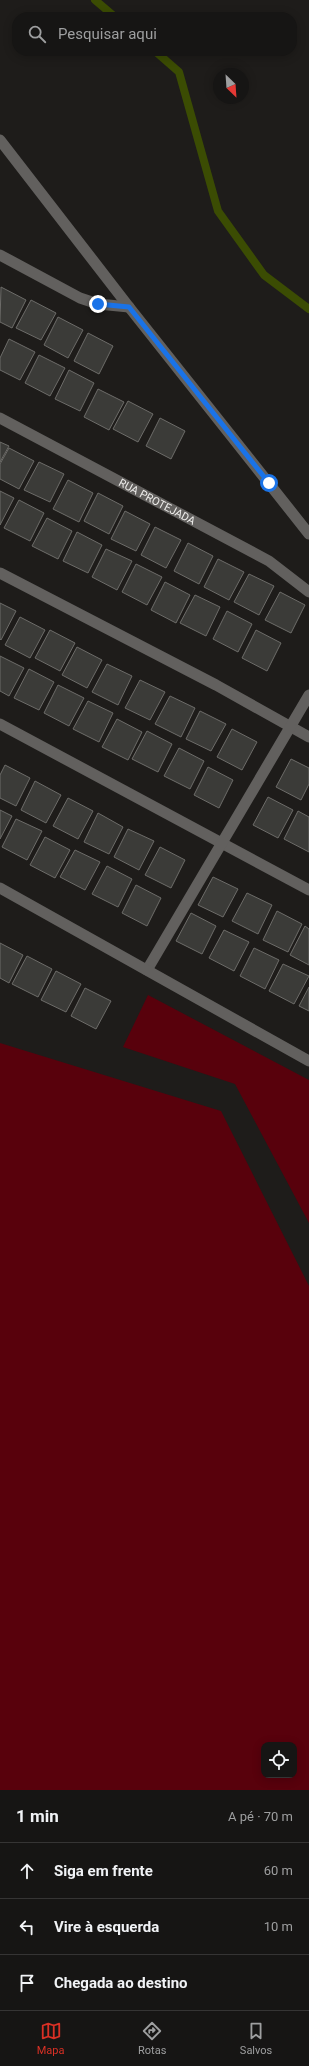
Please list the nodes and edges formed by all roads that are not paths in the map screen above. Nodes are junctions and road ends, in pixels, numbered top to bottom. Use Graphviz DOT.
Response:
graph roads {
  1 [pos="0,140"];
  2 [pos="0,255"];
  3 [pos="129,307"];
  4 [pos="0,418"];
  5 [pos="309,534"];
  6 [pos="0,573"];
  7 [pos="309,592"];
  8 [pos="309,695"];
  9 [pos="0,724"];
  10 [pos="290,727"];
  11 [pos="309,737"];
  12 [pos="222,843"];
  13 [pos="0,888"];
  14 [pos="309,890"];
  15 [pos="147,970"];
  16 [pos="309,1061"];
  1 -- 3 [label="street"];
  2 -- 3 [label="street"];
  3 -- 5 [label="street"];
  4 -- 7 [label="street, RUA PROTEJADA"];
  6 -- 10 [label="street"];
  8 -- 10 [label="street"];
  9 -- 12 [label="street"];
  10 -- 11 [label="street"];
  10 -- 12 [label="street"];
  12 -- 14 [label="street"];
  12 -- 15 [label="street"];
  13 -- 15 [label="street"];
  15 -- 16 [label="street"];
}
